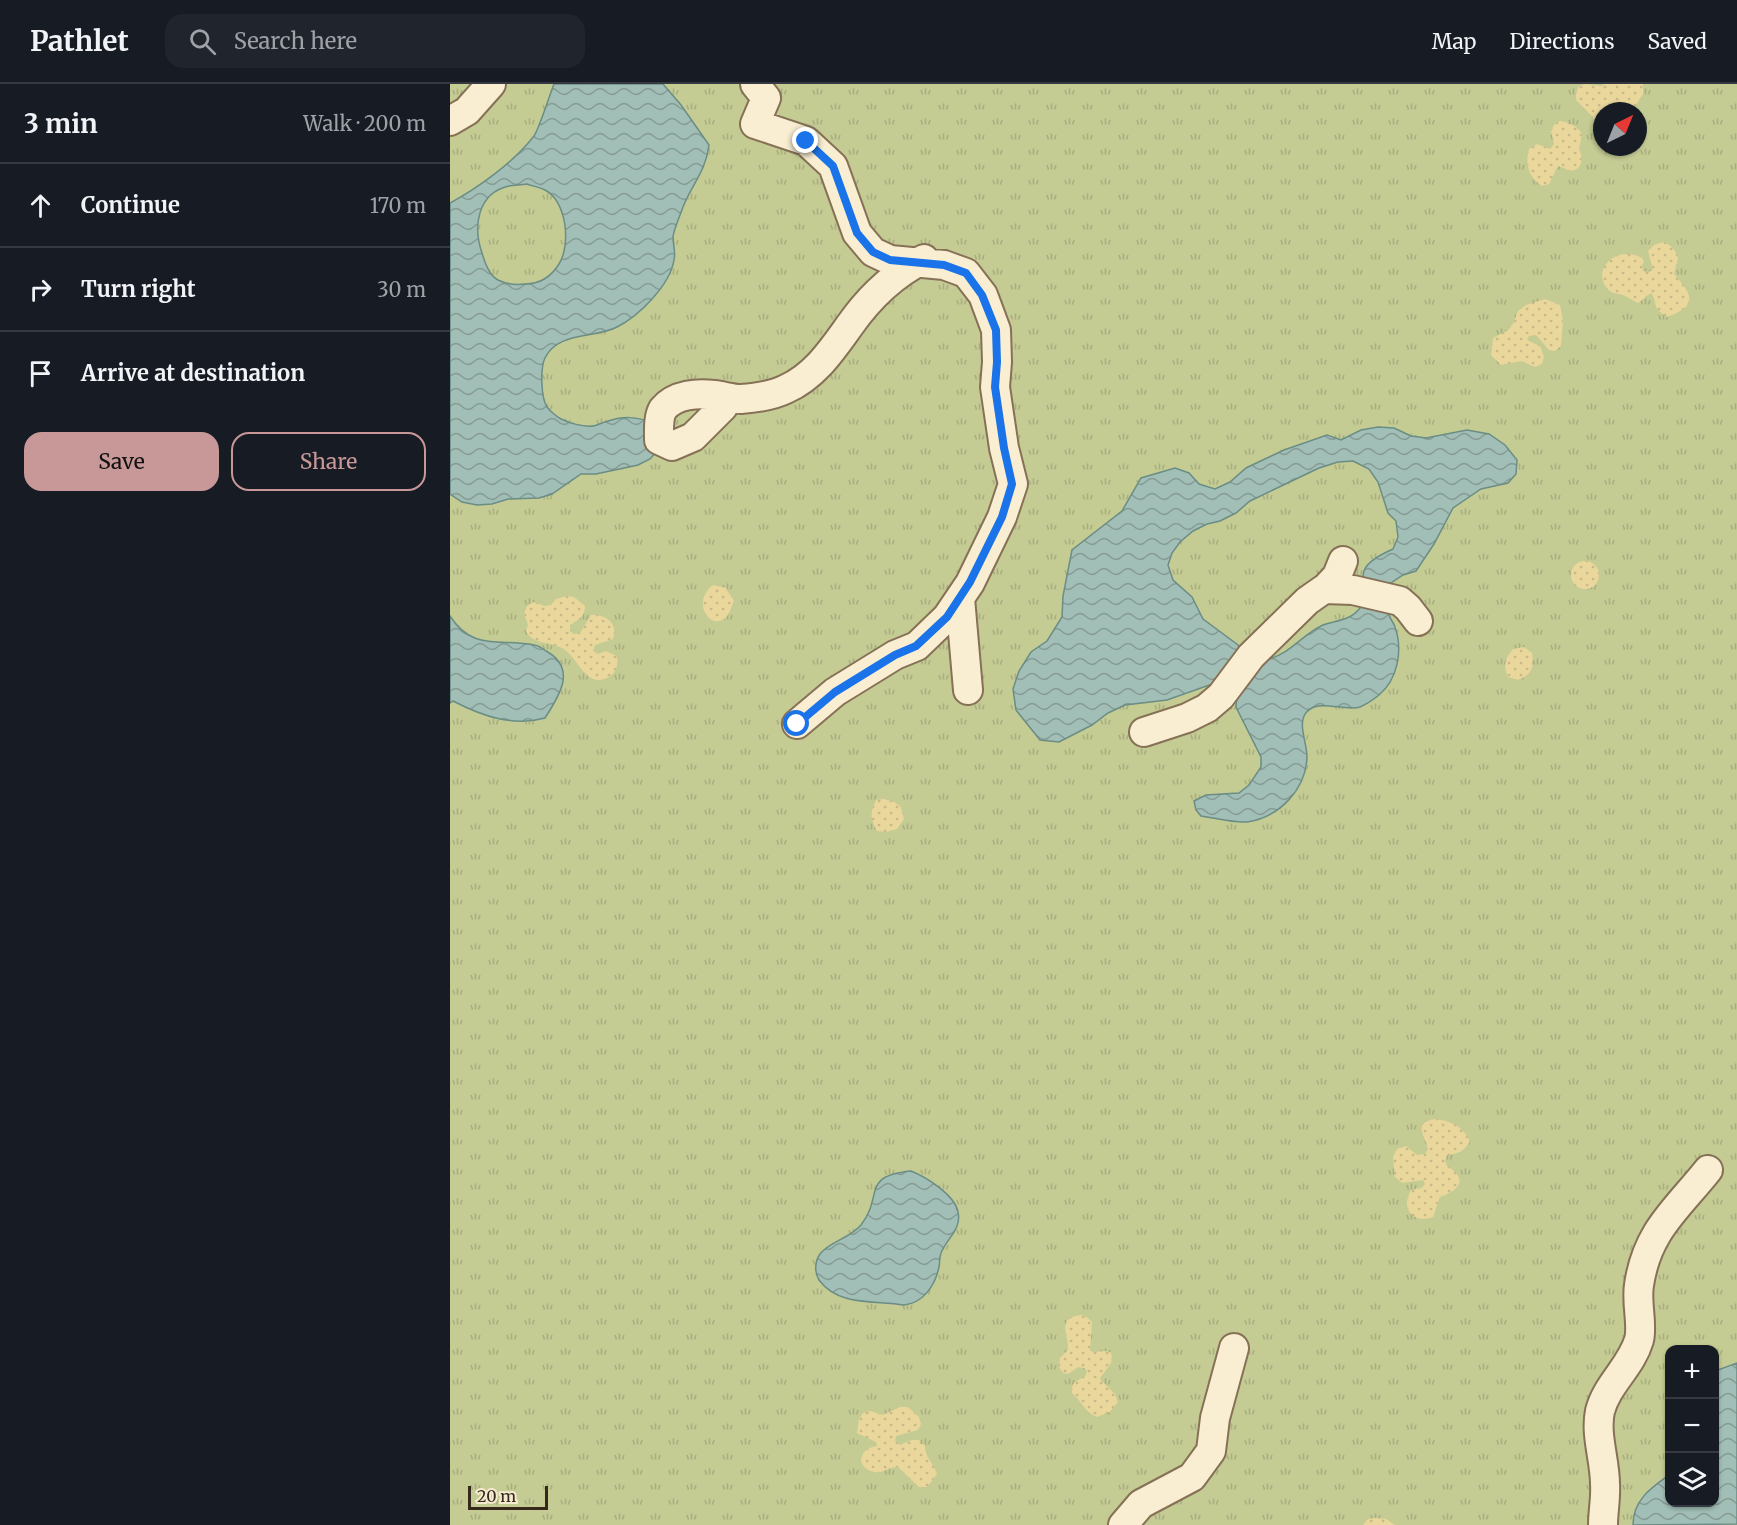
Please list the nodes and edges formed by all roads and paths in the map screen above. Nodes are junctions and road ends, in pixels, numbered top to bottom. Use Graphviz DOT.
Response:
graph roads {
  1 [pos="491,84"];
  2 [pos="734,84"];
  3 [pos="760,91"];
  4 [pos="450,121"];
  5 [pos="928,258"];
  6 [pos="723,406"];
  7 [pos="1343,561"];
  8 [pos="1306,596"];
  9 [pos="960,598"];
  10 [pos="1408,611"];
  11 [pos="968,690"];
  12 [pos="797,724"];
  13 [pos="1144,732"];
  14 [pos="1708,1170"];
  15 [pos="1234,1348"];
  16 [pos="1123,1525"];
  17 [pos="1603,1525"];
  1 -- 4 [label="lane"];
  2 -- 3 [label="lane"];
  3 -- 5 [label="lane"];
  5 -- 6 [label="lane"];
  5 -- 9 [label="lane"];
  7 -- 8 [label="lane"];
  8 -- 10 [label="lane"];
  8 -- 13 [label="lane"];
  9 -- 11 [label="lane"];
  9 -- 12 [label="lane"];
  14 -- 17 [label="lane"];
  15 -- 16 [label="lane"];
}
